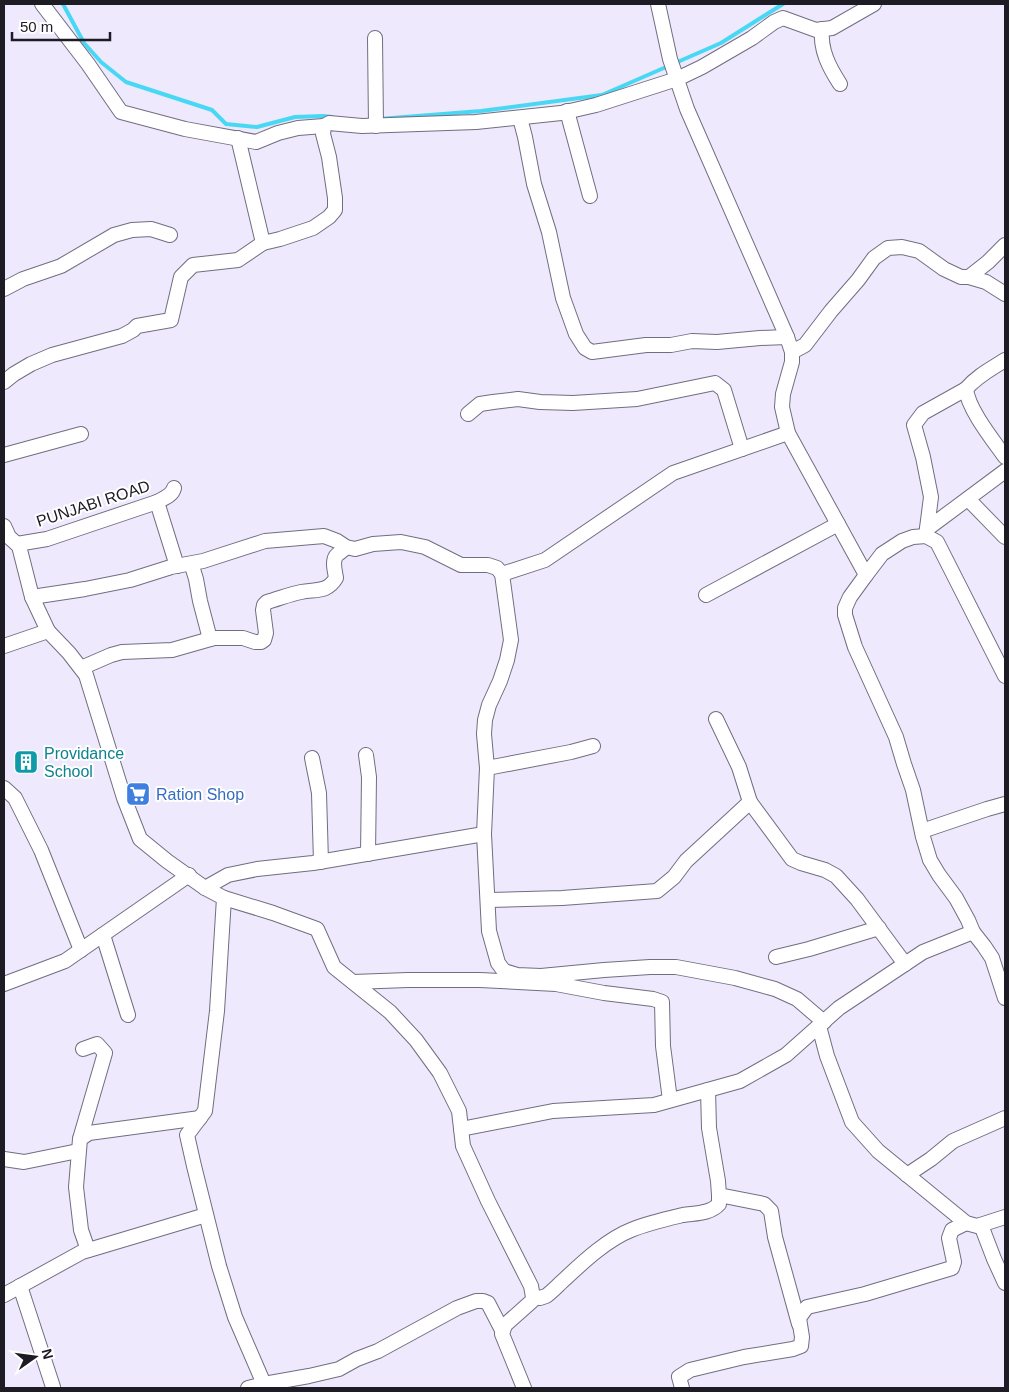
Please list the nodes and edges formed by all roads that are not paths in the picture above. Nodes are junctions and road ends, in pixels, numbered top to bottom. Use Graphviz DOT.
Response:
graph roads {
  1 [pos="42,4"];
  2 [pos="658,4"];
  3 [pos="874,4"];
  4 [pos="822,29"];
  5 [pos="375,38"];
  6 [pos="676,77"];
  7 [pos="840,84"];
  8 [pos="567,112"];
  9 [pos="520,118"];
  10 [pos="376,120"];
  11 [pos="324,126"];
  12 [pos="238,138"];
  13 [pos="590,196"];
  14 [pos="170,235"];
  15 [pos="263,243"];
  16 [pos="1005,246"];
  17 [pos="969,277"];
  18 [pos="4,289"];
  19 [pos="1005,294"];
  20 [pos="787,337"];
  21 [pos="792,352"];
  22 [pos="1005,360"];
  23 [pos="4,382"];
  24 [pos="966,389"];
  25 [pos="468,414"];
  26 [pos="788,433"];
  27 [pos="81,434"];
  28 [pos="742,449"];
  29 [pos="4,455"];
  30 [pos="1005,457"];
  31 [pos="1005,471"];
  32 [pos="174,488"];
  33 [pos="968,499"];
  34 [pos="157,502"];
  35 [pos="838,524"];
  36 [pos="4,526"];
  37 [pos="927,532"];
  38 [pos="1005,537"];
  39 [pos="17,544"];
  40 [pos="346,547"];
  41 [pos="182,565"];
  42 [pos="502,574"];
  43 [pos="866,575"];
  44 [pos="706,594"];
  45 [pos="32,597"];
  46 [pos="48,631"];
  47 [pos="210,640"];
  48 [pos="4,646"];
  49 [pos="81,668"];
  50 [pos="1005,676"];
  51 [pos="716,719"];
  52 [pos="593,746"];
  53 [pos="366,755"];
  54 [pos="312,758"];
  55 [pos="487,768"];
  56 [pos="4,788"];
  57 [pos="750,802"];
  58 [pos="1005,804"];
  59 [pos="922,831"];
  60 [pos="484,834"];
  61 [pos="368,854"];
  62 [pos="321,862"];
  63 [pos="189,875"];
  64 [pos="205,888"];
  65 [pos="224,898"];
  66 [pos="488,900"];
  67 [pos="879,928"];
  68 [pos="973,932"];
  69 [pos="103,935"];
  70 [pos="81,950"];
  71 [pos="776,957"];
  72 [pos="905,964"];
  73 [pos="1001,974"];
  74 [pos="353,982"];
  75 [pos="4,984"];
  76 [pos="1005,998"];
  77 [pos="128,1015"];
  78 [pos="821,1024"];
  79 [pos="83,1050"];
  80 [pos="708,1090"];
  81 [pos="670,1100"];
  82 [pos="200,1118"];
  83 [pos="1005,1118"];
  84 [pos="461,1129"];
  85 [pos="79,1145"];
  86 [pos="4,1159"];
  87 [pos="907,1175"];
  88 [pos="719,1195"];
  89 [pos="206,1215"];
  90 [pos="1005,1217"];
  91 [pos="966,1223"];
  92 [pos="981,1225"];
  93 [pos="88,1250"];
  94 [pos="1005,1283"];
  95 [pos="20,1286"];
  96 [pos="4,1295"];
  97 [pos="533,1297"];
  98 [pos="800,1327"];
  99 [pos="502,1330"];
  100 [pos="264,1384"];
  101 [pos="53,1387"];
  102 [pos="248,1388"];
  103 [pos="524,1388"];
  104 [pos="682,1388"];
  1 -- 12 [label="street"];
  2 -- 6 [label="street"];
  3 -- 4 [label="street"];
  4 -- 6 [label="street"];
  4 -- 7 [label="street"];
  5 -- 10 [label="street"];
  6 -- 8 [label="street"];
  6 -- 20 [label="street"];
  8 -- 9 [label="street"];
  8 -- 13 [label="street"];
  9 -- 10 [label="street"];
  9 -- 20 [label="street"];
  10 -- 11 [label="street"];
  11 -- 12 [label="street"];
  11 -- 15 [label="street"];
  12 -- 15 [label="street"];
  14 -- 18 [label="street"];
  15 -- 23 [label="street"];
  16 -- 17 [label="street"];
  17 -- 19 [label="street"];
  17 -- 21 [label="street"];
  20 -- 21 [label="street"];
  21 -- 26 [label="street"];
  22 -- 24 [label="street"];
  24 -- 30 [label="street"];
  24 -- 37 [label="street"];
  25 -- 28 [label="street"];
  26 -- 28 [label="street"];
  26 -- 35 [label="street"];
  27 -- 29 [label="street"];
  28 -- 42 [label="street"];
  31 -- 33 [label="street"];
  32 -- 34 [label="street, PUNJABI ROAD"];
  33 -- 37 [label="street"];
  33 -- 38 [label="street"];
  34 -- 39 [label="street, PUNJABI ROAD"];
  34 -- 41 [label="street"];
  35 -- 43 [label="street"];
  35 -- 44 [label="street"];
  36 -- 39 [label="street"];
  37 -- 43 [label="street"];
  37 -- 50 [label="street"];
  39 -- 45 [label="street"];
  40 -- 41 [label="street"];
  40 -- 42 [label="street"];
  40 -- 47 [label="street"];
  41 -- 45 [label="street"];
  41 -- 47 [label="street"];
  42 -- 55 [label="street"];
  43 -- 59 [label="street"];
  45 -- 46 [label="street"];
  46 -- 48 [label="street"];
  46 -- 49 [label="street"];
  47 -- 49 [label="street"];
  49 -- 63 [label="street"];
  51 -- 57 [label="street"];
  52 -- 55 [label="street"];
  53 -- 61 [label="street"];
  54 -- 62 [label="street"];
  55 -- 60 [label="street"];
  56 -- 70 [label="street"];
  57 -- 66 [label="street"];
  57 -- 67 [label="street"];
  58 -- 59 [label="street"];
  59 -- 68 [label="street"];
  60 -- 61 [label="street"];
  60 -- 66 [label="street"];
  61 -- 62 [label="street"];
  62 -- 64 [label="street"];
  63 -- 64 [label="street"];
  63 -- 69 [label="street"];
  64 -- 65 [label="street"];
  65 -- 74 [label="street"];
  65 -- 82 [label="street"];
  66 -- 78 [label="street"];
  67 -- 71 [label="street"];
  67 -- 72 [label="street"];
  68 -- 72 [label="street"];
  68 -- 73 [label="street"];
  69 -- 70 [label="street"];
  69 -- 77 [label="street"];
  70 -- 75 [label="street"];
  72 -- 78 [label="street"];
  73 -- 76 [label="street"];
  74 -- 81 [label="street"];
  74 -- 84 [label="street"];
  78 -- 80 [label="street"];
  78 -- 87 [label="street"];
  79 -- 85 [label="street"];
  80 -- 81 [label="street"];
  80 -- 88 [label="street"];
  81 -- 84 [label="street"];
  82 -- 85 [label="street"];
  82 -- 89 [label="street"];
  83 -- 87 [label="street"];
  84 -- 97 [label="street"];
  85 -- 86 [label="street"];
  85 -- 93 [label="street"];
  87 -- 91 [label="street"];
  88 -- 97 [label="street"];
  88 -- 98 [label="street"];
  89 -- 93 [label="street"];
  89 -- 100 [label="street"];
  90 -- 92 [label="street"];
  91 -- 92 [label="street"];
  91 -- 98 [label="street"];
  92 -- 94 [label="street"];
  93 -- 95 [label="street"];
  95 -- 96 [label="street"];
  95 -- 101 [label="street"];
  97 -- 99 [label="street"];
  98 -- 104 [label="street"];
  99 -- 100 [label="street"];
  99 -- 103 [label="street"];
  100 -- 102 [label="street"];
}
